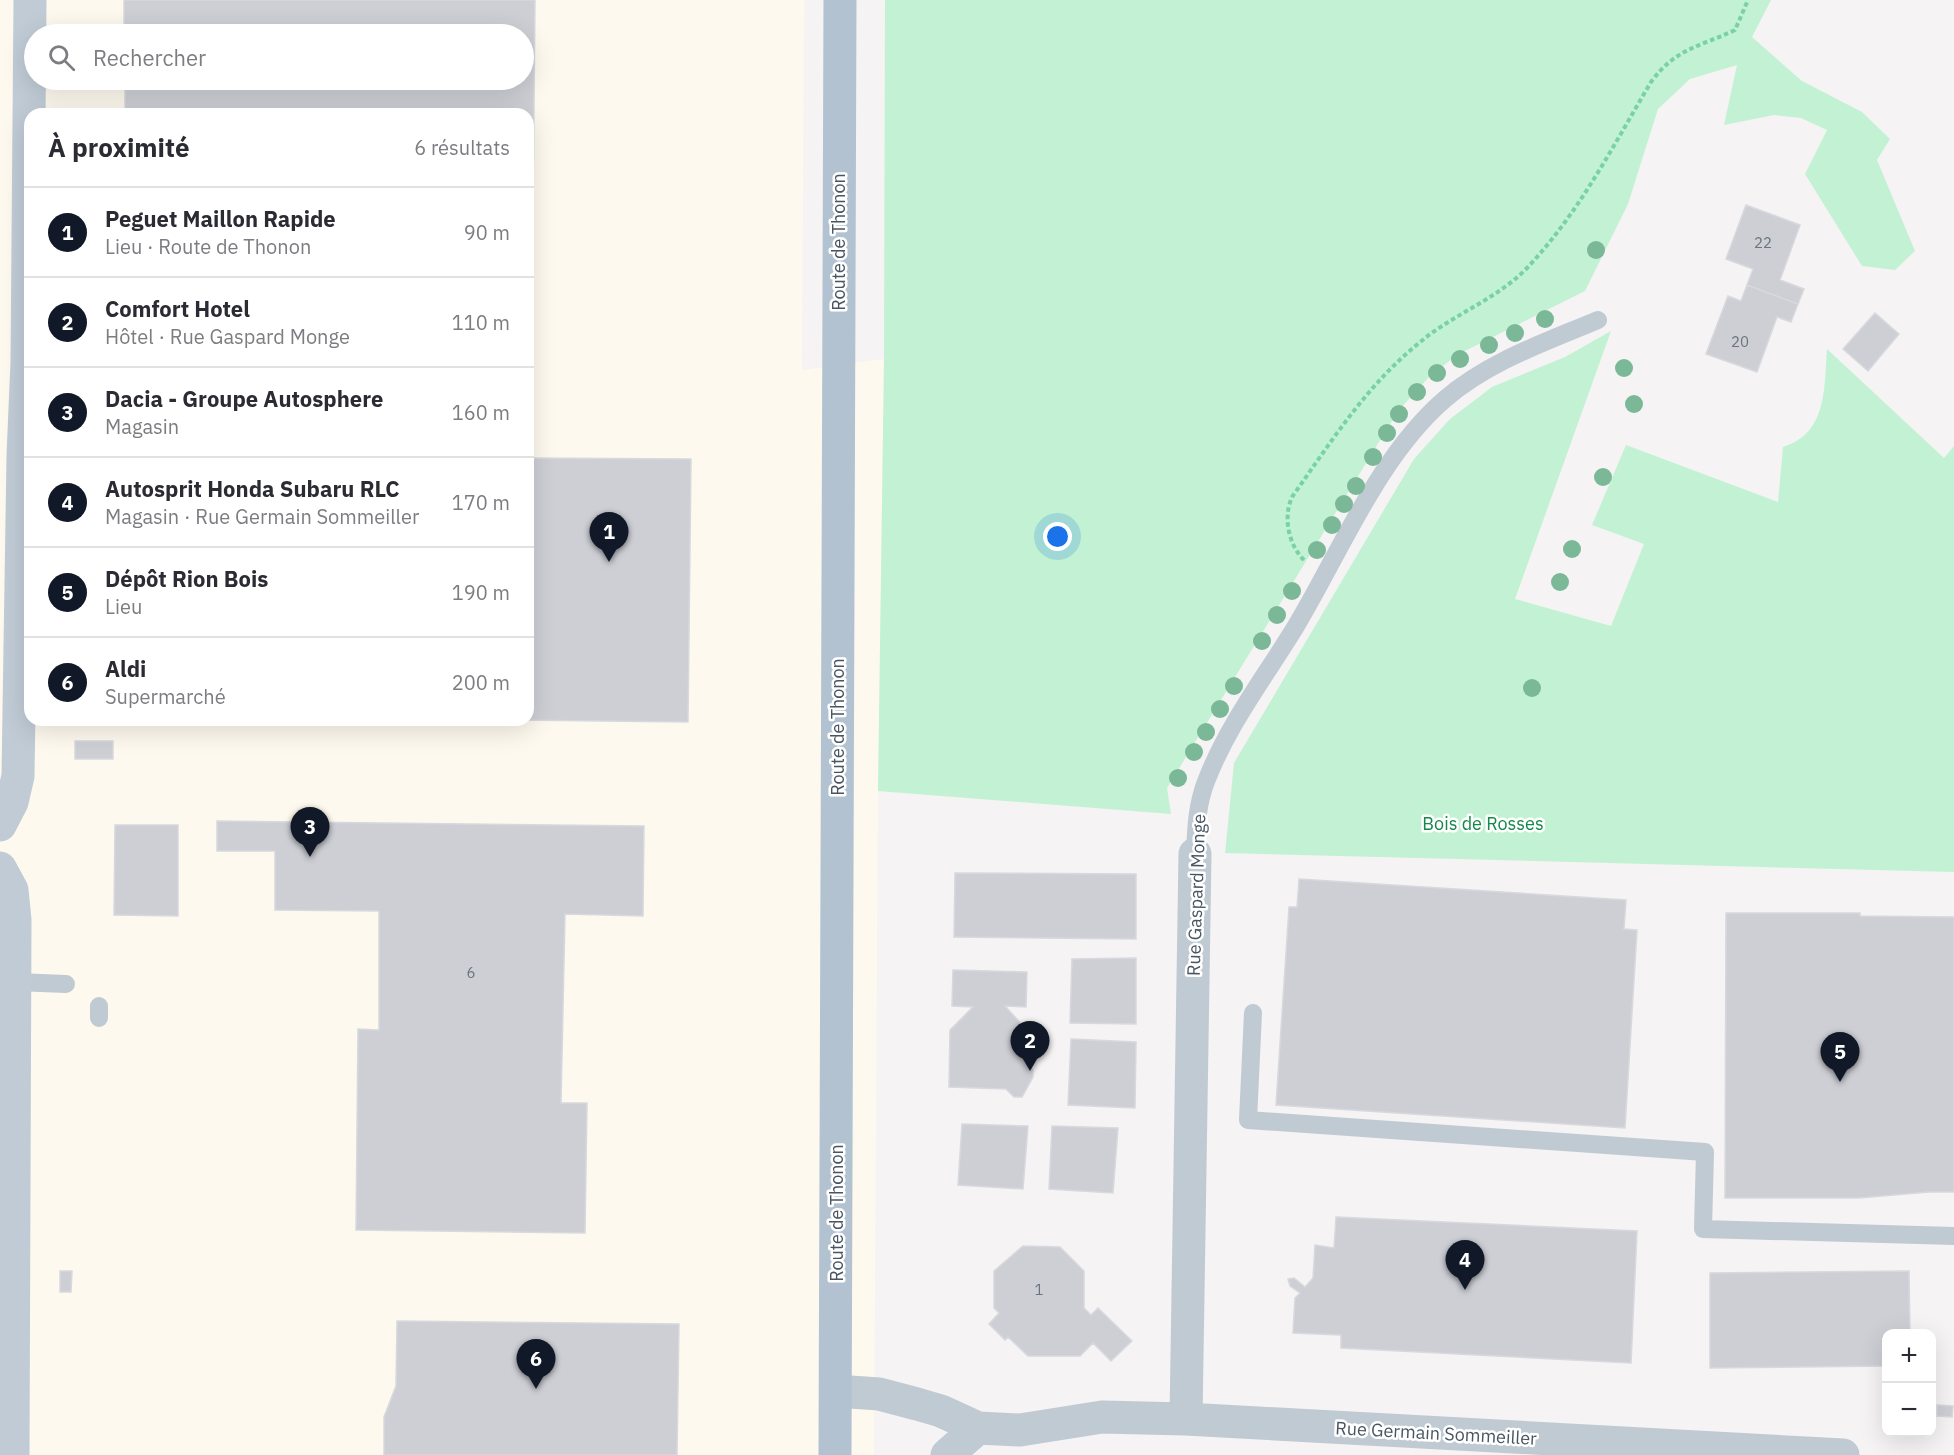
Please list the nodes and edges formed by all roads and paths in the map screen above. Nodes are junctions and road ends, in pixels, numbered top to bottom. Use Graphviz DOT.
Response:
graph roads {
  1 [pos="30,0"];
  2 [pos="840,0"];
  3 [pos="1748,0"];
  4 [pos="30,24"];
  5 [pos="30,90"];
  6 [pos="30,108"];
  7 [pos="1598,320"];
  8 [pos="24,440"];
  9 [pos="1324,576"];
  10 [pos="24,711"];
  11 [pos="0,825"];
  12 [pos="1195,854"];
  13 [pos="0,868"];
  14 [pos="16,982"];
  15 [pos="66,984"];
  16 [pos="1253,1013"];
  17 [pos="1954,1236"];
  18 [pos="7,1391"];
  19 [pos="836,1391"];
  20 [pos="1186,1419"];
  21 [pos="978,1428"];
  22 [pos="1030,1442"];
  23 [pos="13,1455"];
  24 [pos="835,1455"];
  25 [pos="947,1455"];
  26 [pos="1844,1455"];
  1 -- 4 [label="street"];
  2 -- 19 [label="main road, Route de Thonon"];
  3 -- 9 [label="path"];
  5 -- 6 [label="street"];
  7 -- 9 [label="lane, Rue Gaspard Monge"];
  8 -- 10 [label="street"];
  9 -- 12 [label="lane, Rue Gaspard Monge"];
  10 -- 11 [label="street"];
  12 -- 20 [label="street, Rue Gaspard Monge"];
  13 -- 14 [label="street"];
  14 -- 15 [label="lane"];
  14 -- 18 [label="street"];
  16 -- 17 [label="lane"];
  18 -- 23 [label="street"];
  19 -- 21 [label="street, Rue Germain Sommeiller"];
  19 -- 24 [label="main road, Route de Thonon"];
  20 -- 22 [label="street, Rue Germain Sommeiller"];
  20 -- 26 [label="street, Rue Germain Sommeiller"];
  21 -- 22 [label="street, Rue Germain Sommeiller"];
  21 -- 25 [label="street"];
}
